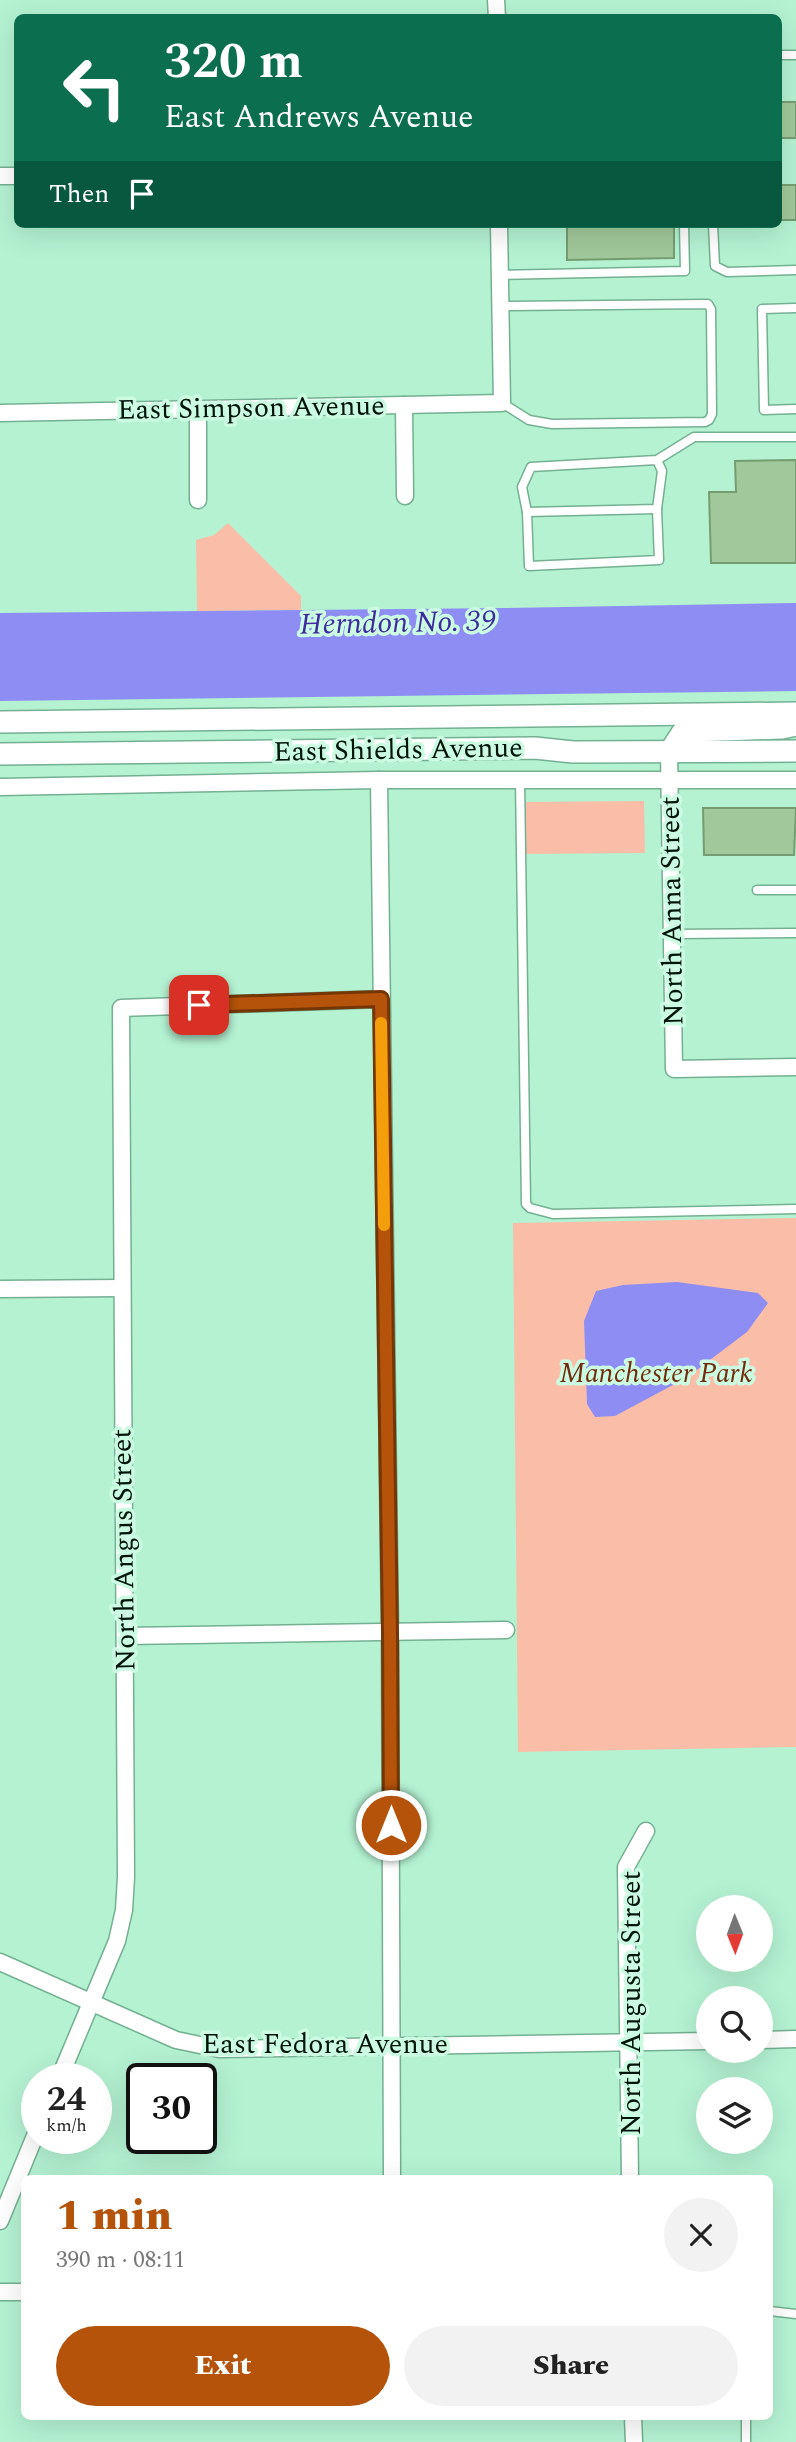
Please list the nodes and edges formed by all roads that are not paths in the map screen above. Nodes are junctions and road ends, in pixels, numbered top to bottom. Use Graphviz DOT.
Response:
graph roads {
  1 [pos="499,228"];
  2 [pos="684,228"];
  3 [pos="713,228"];
  4 [pos="796,270"];
  5 [pos="500,275"];
  6 [pos="500,306"];
  7 [pos="796,309"];
  8 [pos="502,403"];
  9 [pos="404,405"];
  10 [pos="198,409"];
  11 [pos="796,409"];
  12 [pos="0,413"];
  13 [pos="796,437"];
  14 [pos="657,460"];
  15 [pos="405,496"];
  16 [pos="198,500"];
  17 [pos="657,509"];
  18 [pos="527,512"];
  19 [pos="796,713"];
  20 [pos="0,722"];
  21 [pos="796,725"];
  22 [pos="796,751"];
  23 [pos="669,752"];
  24 [pos="0,754"];
  25 [pos="379,780"];
  26 [pos="520,780"];
  27 [pos="796,780"];
  28 [pos="670,781"];
  29 [pos="0,787"];
  30 [pos="757,890"];
  31 [pos="796,890"];
  32 [pos="796,933"];
  33 [pos="672,934"];
  34 [pos="381,999"];
  35 [pos="796,1067"];
  36 [pos="796,1209"];
  37 [pos="121,1288"];
  38 [pos="0,1289"];
  39 [pos="506,1630"];
  40 [pos="390,1633"];
  41 [pos="125,1636"];
  42 [pos="646,1831"];
  43 [pos="0,1962"];
  44 [pos="91,2002"];
  45 [pos="796,2039"];
  46 [pos="696,2040"];
  47 [pos="773,2040"];
  48 [pos="628,2042"];
  49 [pos="391,2045"];
  50 [pos="66,2063"];
  51 [pos="28,2154"];
  52 [pos="392,2175"];
  53 [pos="630,2175"];
  54 [pos="0,2221"];
  55 [pos="0,2292"];
  56 [pos="21,2292"];
  57 [pos="773,2311"];
  58 [pos="796,2314"];
  59 [pos="633,2420"];
  60 [pos="746,2420"];
  61 [pos="634,2442"];
  62 [pos="746,2442"];
  1 -- 5 [label="street"];
  2 -- 5 [label="lane"];
  3 -- 4 [label="lane"];
  5 -- 6 [label="street"];
  6 -- 8 [label="street"];
  6 -- 8 [label="lane"];
  7 -- 11 [label="lane"];
  8 -- 9 [label="street, East Simpson Avenue"];
  9 -- 10 [label="street, East Simpson Avenue"];
  9 -- 15 [label="street"];
  10 -- 12 [label="street, East Simpson Avenue"];
  10 -- 16 [label="street"];
  13 -- 14 [label="lane"];
  14 -- 17 [label="lane"];
  14 -- 18 [label="lane"];
  17 -- 18 [label="lane"];
  17 -- 18 [label="lane"];
  19 -- 20 [label="main road, East Shields Avenue"];
  21 -- 23 [label="main road"];
  22 -- 23 [label="main road, East Shields Avenue"];
  23 -- 24 [label="main road, East Shields Avenue"];
  23 -- 28 [label="street, North Anna Street"];
  25 -- 26 [label="street"];
  25 -- 29 [label="street"];
  25 -- 34 [label="street"];
  26 -- 28 [label="street"];
  26 -- 36 [label="lane"];
  27 -- 28 [label="street"];
  28 -- 33 [label="street, North Anna Street"];
  30 -- 31 [label="lane"];
  32 -- 33 [label="lane"];
  33 -- 35 [label="street, North Anna Street"];
  34 -- 37 [label="street, North Angus Street"];
  34 -- 40 [label="street"];
  37 -- 38 [label="street"];
  37 -- 41 [label="street, North Angus Street"];
  39 -- 40 [label="street"];
  40 -- 41 [label="street"];
  40 -- 49 [label="street"];
  41 -- 44 [label="street, North Angus Street"];
  42 -- 48 [label="street, North Augusta Street"];
  43 -- 44 [label="street, East Fedora Avenue"];
  44 -- 49 [label="street, East Fedora Avenue"];
  44 -- 50 [label="street, North Angus Street"];
  45 -- 47 [label="street"];
  46 -- 48 [label="street, East Fedora Avenue"];
  48 -- 49 [label="street, East Fedora Avenue"];
  48 -- 53 [label="street, North Augusta Street"];
  49 -- 52 [label="street"];
  51 -- 54 [label="street"];
  55 -- 56 [label="street"];
  57 -- 58 [label="lane"];
  59 -- 61 [label="street"];
  60 -- 62 [label="lane"];
}
